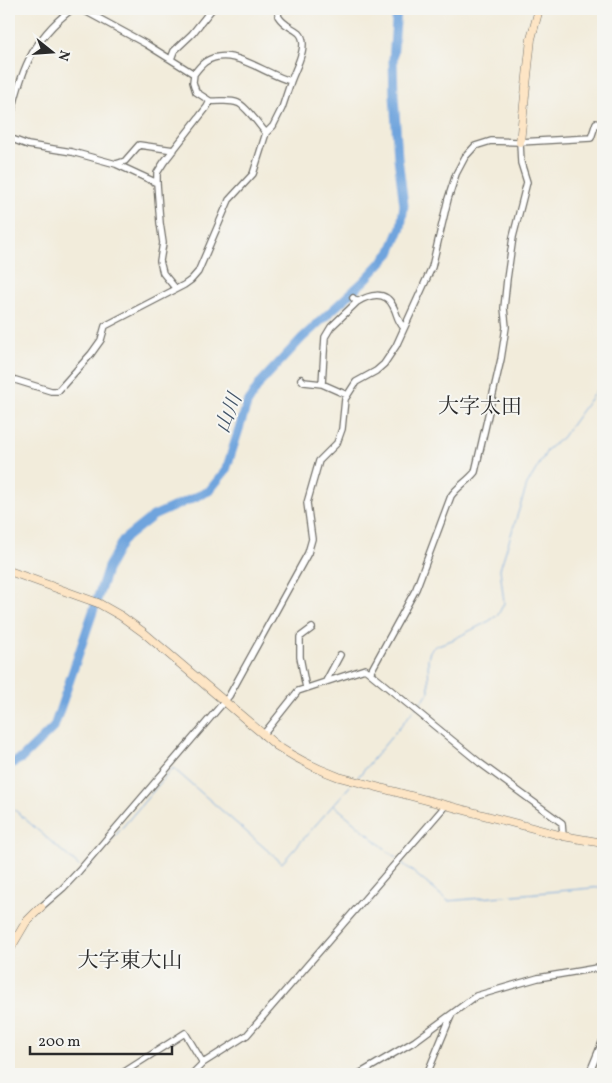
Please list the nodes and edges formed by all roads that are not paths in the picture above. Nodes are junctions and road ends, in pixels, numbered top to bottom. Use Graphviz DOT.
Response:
graph roads {
  1 [pos="72,9"];
  2 [pos="79,9"];
  3 [pos="212,9"];
  4 [pos="279,9"];
  5 [pos="539,9"];
  6 [pos="171,59"];
  7 [pos="194,74"];
  8 [pos="291,81"];
  9 [pos="210,101"];
  10 [pos="596,123"];
  11 [pos="9,124"];
  12 [pos="266,133"];
  13 [pos="9,136"];
  14 [pos="520,142"];
  15 [pos="174,150"];
  16 [pos="116,164"];
  17 [pos="157,183"];
  18 [pos="176,290"];
  19 [pos="404,328"];
  20 [pos="9,378"];
  21 [pos="300,379"];
  22 [pos="322,384"];
  23 [pos="346,395"];
  24 [pos="9,571"];
  25 [pos="312,628"];
  26 [pos="340,655"];
  27 [pos="370,673"];
  28 [pos="326,681"];
  29 [pos="306,688"];
  30 [pos="225,702"];
  31 [pos="262,735"];
  32 [pos="446,805"];
  33 [pos="563,836"];
  34 [pos="603,843"];
  35 [pos="41,907"];
  36 [pos="9,951"];
  37 [pos="603,967"];
  38 [pos="452,1015"];
  39 [pos="603,1040"];
  40 [pos="203,1063"];
  41 [pos="120,1074"];
  42 [pos="192,1074"];
  43 [pos="359,1074"];
  44 [pos="428,1074"];
  45 [pos="590,1074"];
  1 -- 11 [label="street"];
  2 -- 6 [label="street"];
  3 -- 6 [label="street"];
  4 -- 8 [label="street"];
  5 -- 14 [label="street"];
  6 -- 7 [label="street"];
  7 -- 8 [label="street"];
  7 -- 9 [label="street"];
  8 -- 12 [label="street"];
  9 -- 12 [label="street"];
  9 -- 15 [label="street"];
  10 -- 14 [label="street"];
  12 -- 18 [label="street"];
  13 -- 16 [label="street"];
  14 -- 19 [label="street"];
  14 -- 27 [label="street"];
  15 -- 16 [label="street"];
  15 -- 17 [label="street"];
  16 -- 17 [label="street"];
  17 -- 18 [label="street"];
  18 -- 20 [label="street"];
  19 -- 22 [label="street"];
  19 -- 23 [label="street"];
  21 -- 22 [label="street"];
  22 -- 23 [label="street"];
  23 -- 30 [label="street"];
  24 -- 30 [label="street"];
  25 -- 29 [label="street"];
  26 -- 28 [label="street"];
  27 -- 28 [label="street"];
  27 -- 33 [label="street"];
  28 -- 29 [label="street"];
  29 -- 31 [label="street"];
  30 -- 31 [label="street"];
  30 -- 35 [label="street"];
  31 -- 32 [label="street"];
  32 -- 33 [label="street"];
  32 -- 40 [label="street"];
  33 -- 34 [label="street"];
  35 -- 36 [label="street"];
  37 -- 38 [label="street"];
  38 -- 43 [label="street"];
  38 -- 44 [label="street"];
  39 -- 45 [label="street"];
  40 -- 41 [label="street"];
  40 -- 42 [label="street"];
}
